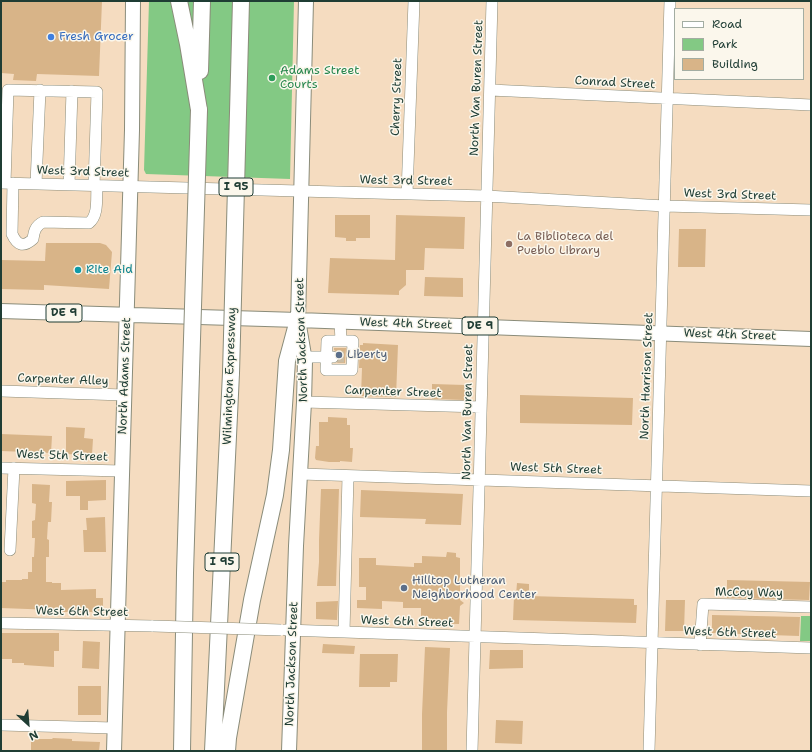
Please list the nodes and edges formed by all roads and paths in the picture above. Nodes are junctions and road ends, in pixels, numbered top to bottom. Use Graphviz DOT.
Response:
graph roads {
  1 [pos="133,1"];
  2 [pos="180,1"];
  3 [pos="202,1"];
  4 [pos="241,1"];
  5 [pos="306,1"];
  6 [pos="414,1"];
  7 [pos="492,1"];
  8 [pos="670,1"];
  9 [pos="40,90"];
  10 [pos="490,90"];
  11 [pos="72,91"];
  12 [pos="667,98"];
  13 [pos="811,105"];
  14 [pos="199,110"];
  15 [pos="6,183"];
  16 [pos="36,184"];
  17 [pos="69,185"];
  18 [pos="95,186"];
  19 [pos="130,187"];
  20 [pos="301,192"];
  21 [pos="407,194"];
  22 [pos="486,196"];
  23 [pos="664,206"];
  24 [pos="811,210"];
  25 [pos="1,311"];
  26 [pos="126,314"];
  27 [pos="298,320"];
  28 [pos="340,321"];
  29 [pos="482,326"];
  30 [pos="661,332"];
  31 [pos="811,338"];
  32 [pos="341,341"];
  33 [pos="304,356"];
  34 [pos="330,357"];
  35 [pos="1,392"];
  36 [pos="124,395"];
  37 [pos="304,402"];
  38 [pos="481,407"];
  39 [pos="1,468"];
  40 [pos="14,468"];
  41 [pos="122,471"];
  42 [pos="301,474"];
  43 [pos="348,476"];
  44 [pos="479,480"];
  45 [pos="656,486"];
  46 [pos="811,491"];
  47 [pos="10,550"];
  48 [pos="185,573"];
  49 [pos="811,607"];
  50 [pos="1,623"];
  51 [pos="117,626"];
  52 [pos="287,630"];
  53 [pos="344,632"];
  54 [pos="475,638"];
  55 [pos="652,643"];
  56 [pos="700,645"];
  57 [pos="811,648"];
  58 [pos="1,725"];
  59 [pos="114,728"];
  60 [pos="114,751"];
  61 [pos="172,751"];
  62 [pos="182,751"];
  63 [pos="213,751"];
  64 [pos="227,751"];
  65 [pos="289,751"];
  66 [pos="472,751"];
  67 [pos="649,751"];
  1 -- 19 [label="main road, North Adams Street"];
  2 -- 14 [label="highway"];
  3 -- 14 [label="highway"];
  4 -- 63 [label="highway, Wilmington Expressway / I 95, bridge"];
  5 -- 20 [label="main road, North Jackson Street"];
  6 -- 21 [label="street, Cherry Street"];
  7 -- 10 [label="street, North Van Buren Street"];
  8 -- 12 [label="street, North Harrison Street"];
  9 -- 11 [label="street"];
  9 -- 15 [label="street"];
  9 -- 16 [label="street"];
  10 -- 12 [label="street, Conrad Street"];
  10 -- 22 [label="street, North Van Buren Street"];
  11 -- 17 [label="street"];
  11 -- 18 [label="street"];
  12 -- 13 [label="street, Conrad Street"];
  12 -- 23 [label="street, North Harrison Street"];
  14 -- 48 [label="highway, bridge"];
  15 -- 16 [label="street, West 3rd Street"];
  15 -- 18 [label="street"];
  16 -- 17 [label="street, West 3rd Street"];
  17 -- 18 [label="street, West 3rd Street"];
  18 -- 19 [label="street, West 3rd Street"];
  19 -- 20 [label="street, West 3rd Street"];
  19 -- 26 [label="main road, North Adams Street"];
  20 -- 21 [label="street, West 3rd Street"];
  20 -- 27 [label="main road, North Jackson Street"];
  21 -- 22 [label="street, West 3rd Street"];
  22 -- 23 [label="street, West 3rd Street"];
  22 -- 29 [label="street, North Van Buren Street"];
  23 -- 24 [label="street, West 3rd Street"];
  23 -- 30 [label="street, North Harrison Street"];
  25 -- 26 [label="main road, West 4th Street / DE 9"];
  26 -- 27 [label="main road, West 4th Street / DE 9"];
  26 -- 36 [label="main road, North Adams Street"];
  27 -- 28 [label="main road, West 4th Street / DE 9"];
  27 -- 33 [label="main road, North Jackson Street"];
  27 -- 64 [label="highway"];
  28 -- 29 [label="main road, West 4th Street / DE 9"];
  28 -- 32 [label="street"];
  29 -- 30 [label="main road, West 4th Street / DE 9"];
  29 -- 38 [label="street, North Van Buren Street"];
  30 -- 31 [label="main road, West 4th Street / DE 9"];
  30 -- 45 [label="street, North Harrison Street"];
  32 -- 34 [label="street"];
  32 -- 34 [label="street"];
  33 -- 34 [label="street"];
  33 -- 37 [label="main road, North Jackson Street"];
  35 -- 36 [label="street, Carpenter Alley"];
  36 -- 41 [label="main road, North Adams Street"];
  37 -- 38 [label="street, Carpenter Street"];
  37 -- 42 [label="main road, North Jackson Street"];
  38 -- 44 [label="street, North Van Buren Street"];
  39 -- 40 [label="street, West 5th Street"];
  40 -- 41 [label="street, West 5th Street"];
  40 -- 47 [label="street"];
  41 -- 51 [label="main road, North Adams Street"];
  42 -- 43 [label="street, West 5th Street"];
  42 -- 52 [label="main road, North Jackson Street"];
  43 -- 44 [label="street, West 5th Street"];
  43 -- 53 [label="street"];
  44 -- 45 [label="street, West 5th Street"];
  44 -- 54 [label="street, North Van Buren Street"];
  45 -- 46 [label="street, West 5th Street"];
  45 -- 55 [label="street, North Harrison Street"];
  48 -- 61 [label="highway"];
  48 -- 62 [label="highway"];
  49 -- 56 [label="street, McCoy Way"];
  50 -- 51 [label="street, West 6th Street"];
  51 -- 52 [label="street, West 6th Street, bridge"];
  51 -- 59 [label="main road, North Adams Street"];
  52 -- 53 [label="street, West 6th Street"];
  52 -- 65 [label="main road, North Jackson Street"];
  53 -- 54 [label="street, West 6th Street"];
  54 -- 55 [label="street, West 6th Street"];
  54 -- 66 [label="street, North Van Buren Street"];
  55 -- 56 [label="street, West 6th Street"];
  55 -- 67 [label="street, North Harrison Street"];
  56 -- 57 [label="street, West 6th Street"];
  58 -- 59 [label="street"];
  59 -- 60 [label="main road, North Adams Street"];
}
